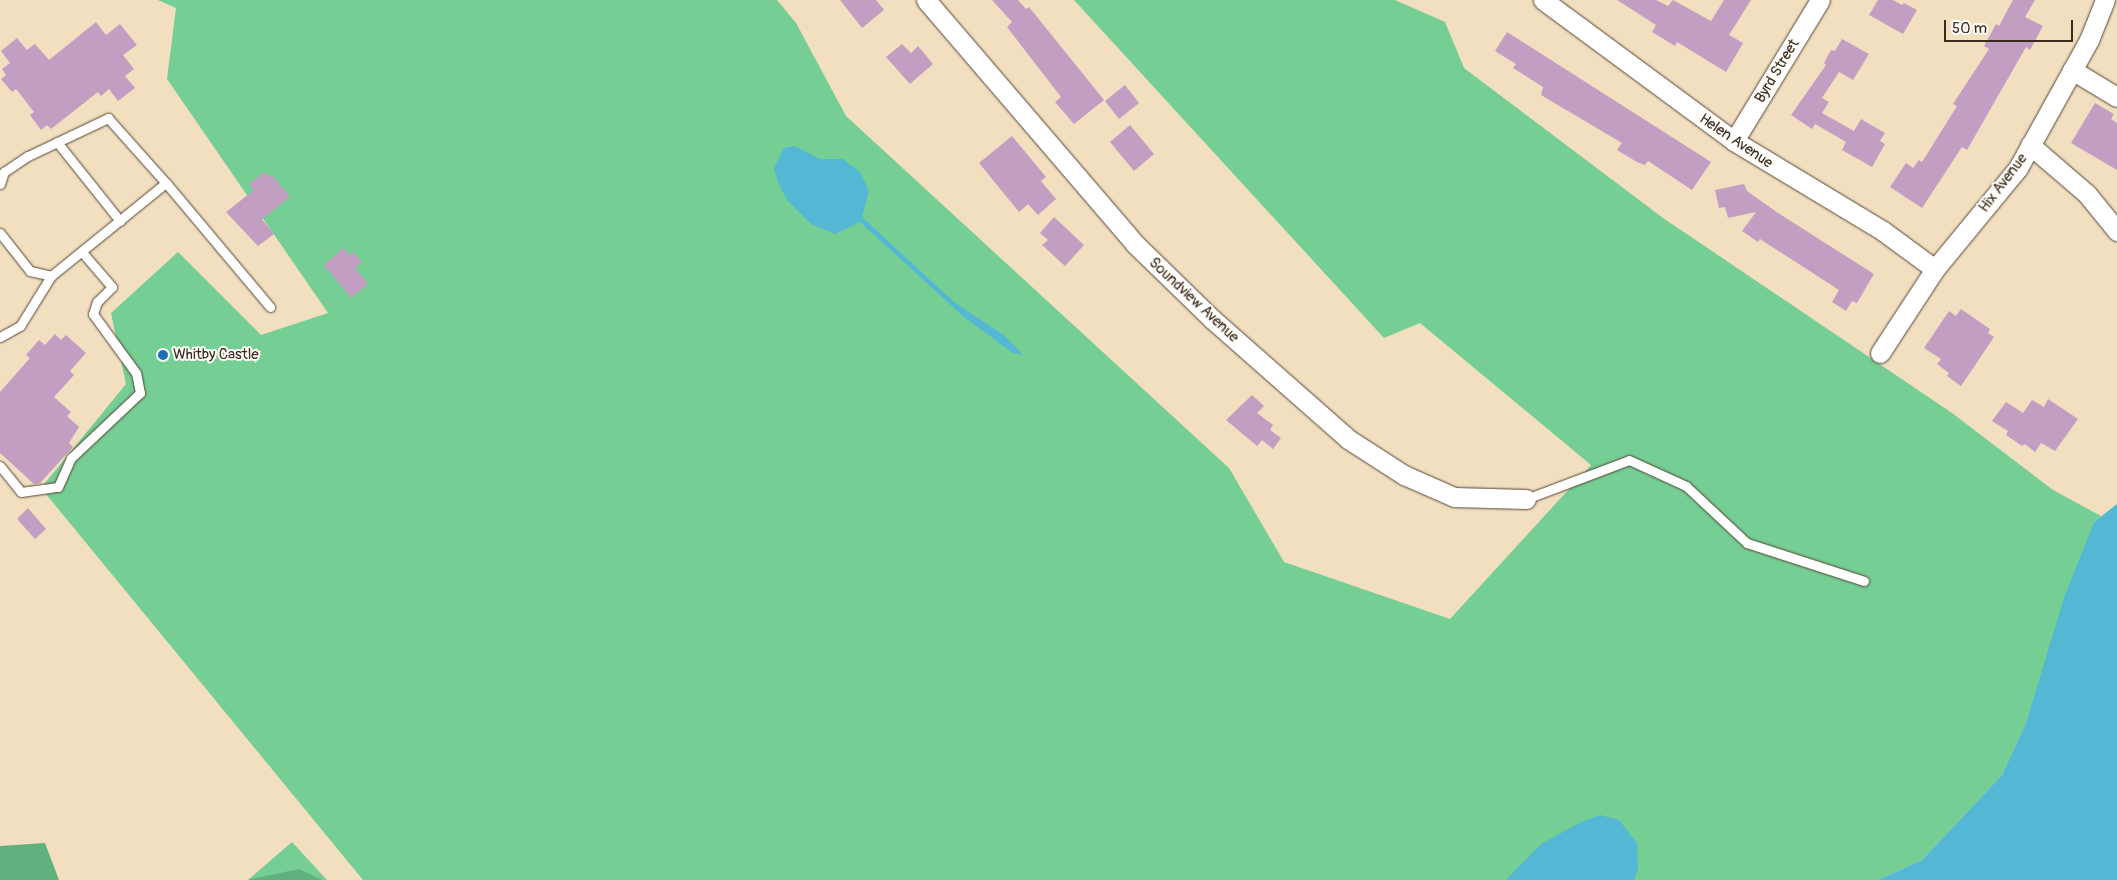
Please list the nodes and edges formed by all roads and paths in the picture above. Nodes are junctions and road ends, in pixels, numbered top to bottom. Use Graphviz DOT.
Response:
graph roads {
  1 [pos="926,0"];
  2 [pos="1544,0"];
  3 [pos="1820,0"];
  4 [pos="2105,0"];
  5 [pos="2072,70"];
  6 [pos="2117,97"];
  7 [pos="1734,141"];
  8 [pos="57,142"];
  9 [pos="2030,145"];
  10 [pos="166,183"];
  11 [pos="0,184"];
  12 [pos="120,221"];
  13 [pos="2117,231"];
  14 [pos="0,233"];
  15 [pos="79,254"];
  16 [pos="1935,269"];
  17 [pos="51,276"];
  18 [pos="270,307"];
  19 [pos="0,337"];
  20 [pos="1880,353"];
  21 [pos="0,466"];
  22 [pos="1526,499"];
  23 [pos="1864,581"];
  1 -- 22 [label="street, Soundview Avenue"];
  2 -- 7 [label="street, Helen Avenue"];
  3 -- 7 [label="street, Byrd Street"];
  4 -- 5 [label="street, Hix Avenue"];
  5 -- 6 [label="street"];
  5 -- 9 [label="street, Hix Avenue"];
  7 -- 16 [label="street, Helen Avenue"];
  8 -- 10 [label="lane"];
  8 -- 11 [label="lane"];
  8 -- 12 [label="lane"];
  9 -- 13 [label="street"];
  9 -- 16 [label="street, Hix Avenue"];
  10 -- 12 [label="lane"];
  10 -- 18 [label="lane"];
  12 -- 15 [label="lane"];
  14 -- 17 [label="lane"];
  15 -- 17 [label="lane"];
  15 -- 21 [label="lane"];
  16 -- 20 [label="street, Hix Avenue"];
  17 -- 19 [label="lane"];
  22 -- 23 [label="lane"];
}
